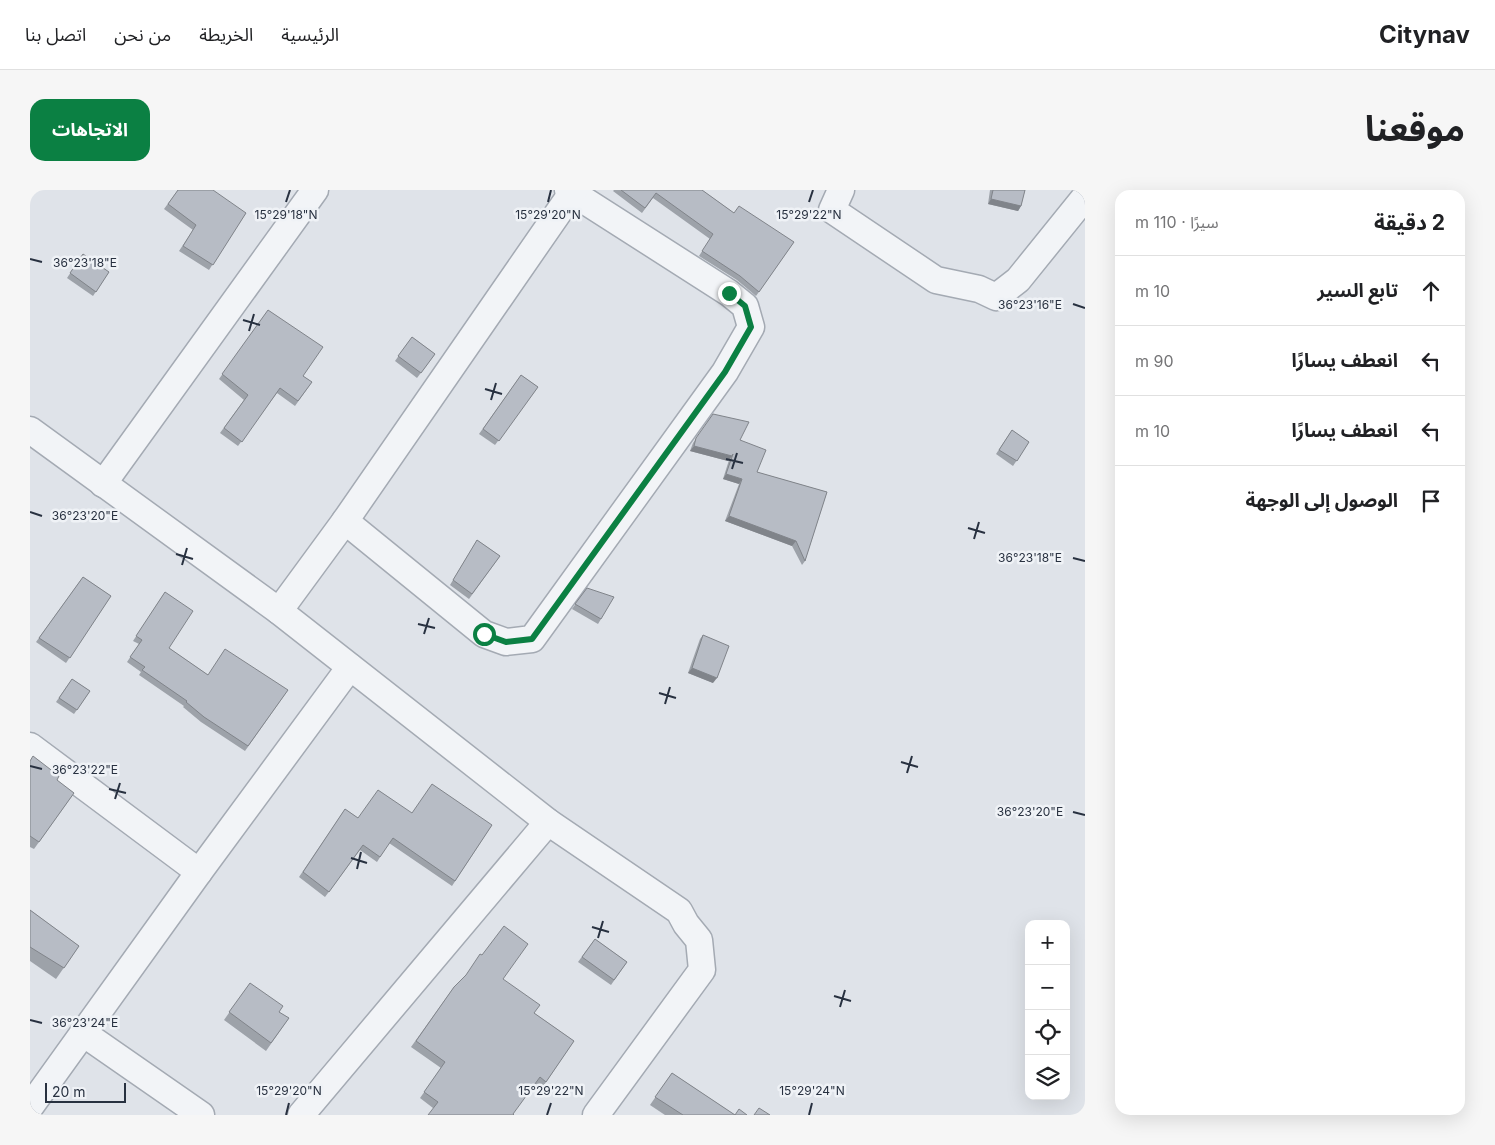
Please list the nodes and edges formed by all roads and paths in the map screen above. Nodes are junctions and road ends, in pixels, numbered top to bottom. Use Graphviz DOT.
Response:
graph roads {
  1 [pos="315,190"];
  2 [pos="841,190"];
  3 [pos="571,191"];
  4 [pos="1085,197"];
  5 [pos="30,430"];
  6 [pos="104,484"];
  7 [pos="345,521"];
  8 [pos="279,611"];
  9 [pos="350,667"];
  10 [pos="30,746"];
  11 [pos="548,822"];
  12 [pos="198,872"];
  13 [pos="83,1033"];
  14 [pos="30,1107"];
  15 [pos="201,1115"];
  16 [pos="301,1115"];
  17 [pos="596,1115"];
  1 -- 6 [label="street"];
  2 -- 4 [label="street"];
  3 -- 7 [label="street"];
  3 -- 7 [label="street"];
  5 -- 6 [label="street"];
  6 -- 8 [label="street"];
  7 -- 8 [label="street"];
  8 -- 9 [label="street"];
  9 -- 11 [label="street"];
  9 -- 12 [label="street"];
  10 -- 12 [label="street"];
  11 -- 16 [label="street"];
  11 -- 17 [label="street"];
  12 -- 13 [label="street"];
  13 -- 14 [label="street"];
  13 -- 15 [label="street"];
}
